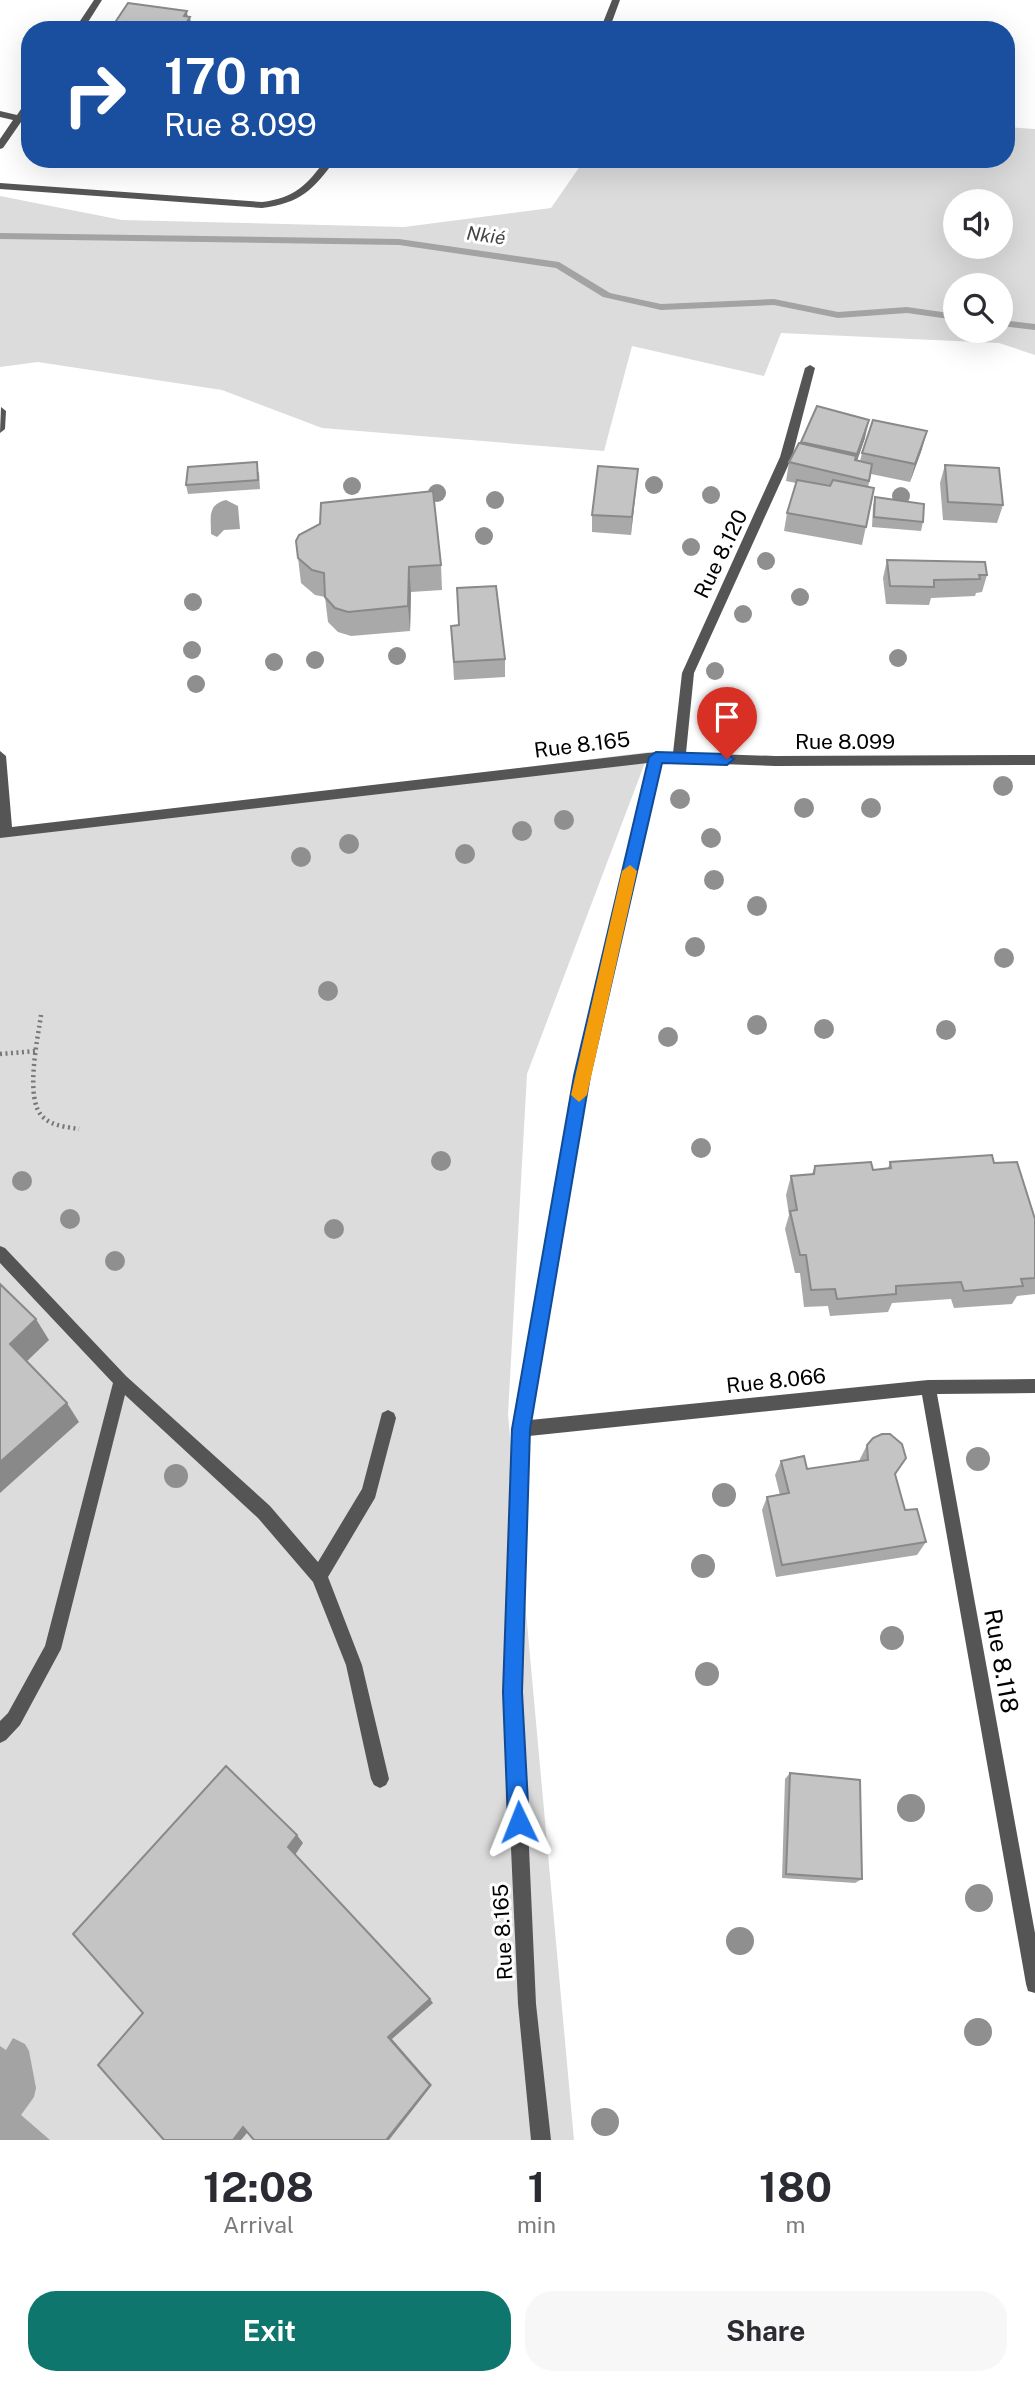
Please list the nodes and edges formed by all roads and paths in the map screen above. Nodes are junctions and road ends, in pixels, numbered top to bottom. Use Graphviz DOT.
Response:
graph roads {
  1 [pos="98,0"];
  2 [pos="616,0"];
  3 [pos="84,21"];
  4 [pos="608,21"];
  5 [pos="0,114"];
  6 [pos="21,115"];
  7 [pos="19,118"];
  8 [pos="0,146"];
  9 [pos="324,168"];
  10 [pos="0,186"];
  11 [pos="810,368"];
  12 [pos="1,411"];
  13 [pos="0,429"];
  14 [pos="0,756"];
  15 [pos="656,757"];
  16 [pos="679,758"];
  17 [pos="1035,760"];
  18 [pos="3,833"];
  19 [pos="41,1015"];
  20 [pos="37,1051"];
  21 [pos="0,1054"];
  22 [pos="79,1129"];
  23 [pos="0,1253"];
  24 [pos="121,1381"];
  25 [pos="1035,1386"];
  26 [pos="928,1387"];
  27 [pos="388,1418"];
  28 [pos="521,1429"];
  29 [pos="319,1576"];
  30 [pos="0,1734"];
  31 [pos="380,1779"];
  32 [pos="1035,1984"];
  33 [pos="541,2140"];
  1 -- 3 [label="street"];
  2 -- 4 [label="street"];
  5 -- 7 [label="street"];
  6 -- 7 [label="street"];
  7 -- 8 [label="street"];
  9 -- 10 [label="street"];
  11 -- 16 [label="street, Rue 8.120"];
  12 -- 13 [label="street"];
  14 -- 18 [label="street"];
  15 -- 16 [label="street, Rue 8.099"];
  15 -- 18 [label="street, Rue 8.165"];
  15 -- 28 [label="street, Rue 8.165"];
  16 -- 17 [label="street, Rue 8.099"];
  19 -- 20 [label="path"];
  20 -- 21 [label="path"];
  20 -- 22 [label="path"];
  23 -- 24 [label="street"];
  24 -- 29 [label="street"];
  24 -- 30 [label="street"];
  25 -- 26 [label="street, Rue 8.066"];
  26 -- 28 [label="street, Rue 8.066"];
  26 -- 32 [label="street, Rue 8.118"];
  27 -- 29 [label="street"];
  28 -- 33 [label="street, Rue 8.165"];
  29 -- 31 [label="street"];
}
